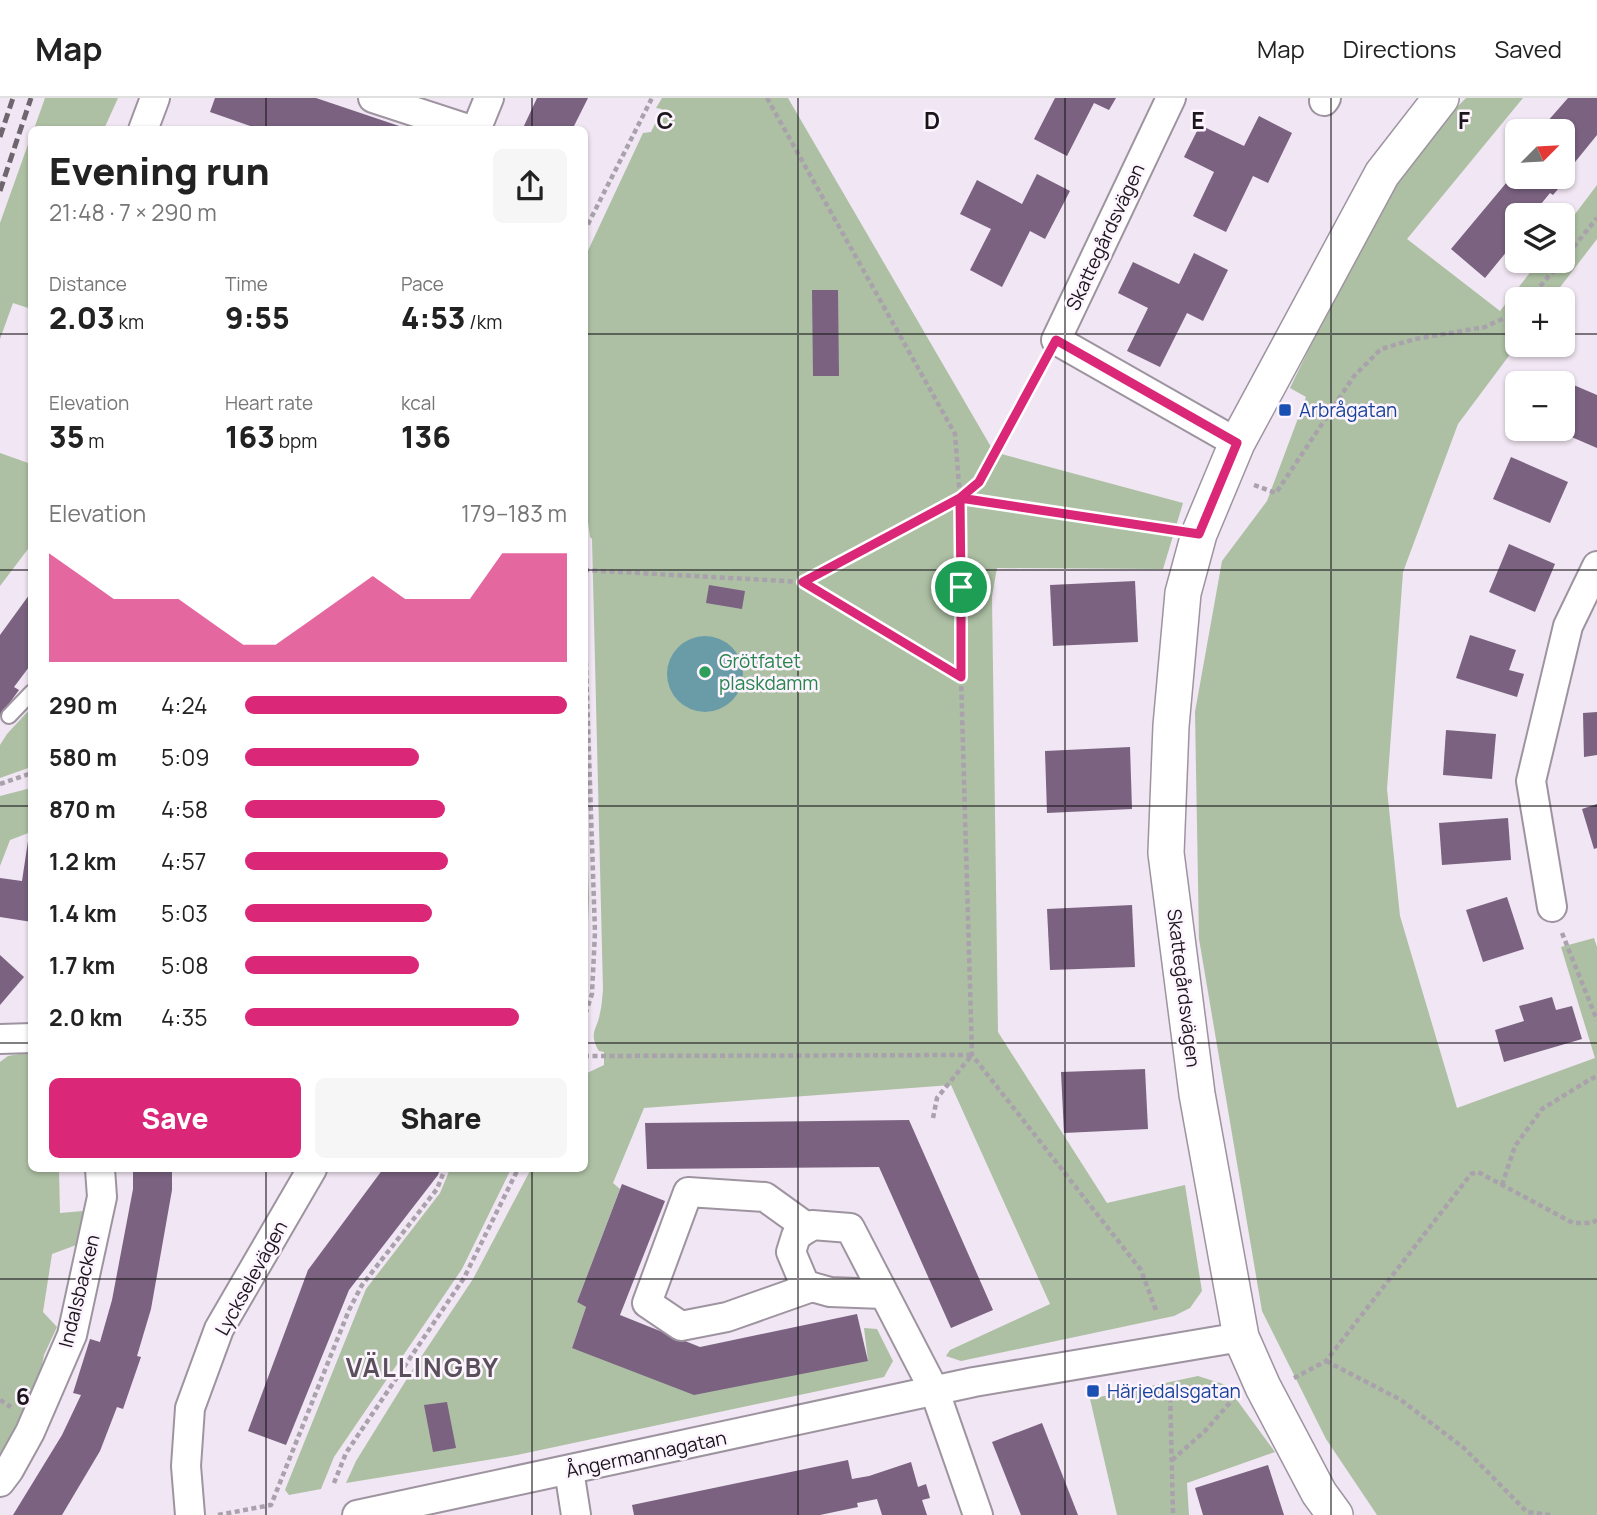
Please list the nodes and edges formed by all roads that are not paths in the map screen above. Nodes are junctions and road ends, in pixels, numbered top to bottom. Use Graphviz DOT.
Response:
graph roads {
  1 [pos="155,98"];
  2 [pos="373,98"];
  3 [pos="489,98"];
  4 [pos="1171,98"];
  5 [pos="1441,98"];
  6 [pos="144,126"];
  7 [pos="461,126"];
  8 [pos="476,126"];
  9 [pos="1237,443"];
  10 [pos="1597,566"];
  11 [pos="28,696"];
  12 [pos="9,716"];
  13 [pos="1552,907"];
  14 [pos="28,1038"];
  15 [pos="0,1039"];
  16 [pos="100,1172"];
  17 [pos="310,1172"];
  18 [pos="808,1228"];
  19 [pos="812,1287"];
  20 [pos="883,1294"];
  21 [pos="1241,1336"];
  22 [pos="935,1392"];
  23 [pos="569,1470"];
  24 [pos="0,1482"];
  25 [pos="190,1515"];
  26 [pos="357,1515"];
  27 [pos="576,1515"];
  28 [pos="978,1515"];
  29 [pos="1335,1515"];
  1 -- 6 [label="street"];
  2 -- 7 [label="street"];
  3 -- 8 [label="street"];
  4 -- 9 [label="street, Skattegårdsvägen"];
  5 -- 9 [label="street, Skattegårdsvägen"];
  9 -- 21 [label="street, Skattegårdsvägen"];
  10 -- 13 [label="street"];
  11 -- 12 [label="lane"];
  14 -- 15 [label="street"];
  16 -- 24 [label="street, Indalsbacken"];
  17 -- 25 [label="street, Lyckselevägen"];
  18 -- 19 [label="street"];
  18 -- 19 [label="street"];
  18 -- 20 [label="street"];
  19 -- 20 [label="street"];
  20 -- 22 [label="street"];
  21 -- 22 [label="street, Ångermannagatan"];
  21 -- 29 [label="street, Skattegårdsvägen"];
  22 -- 23 [label="street, Ångermannagatan"];
  22 -- 28 [label="street"];
  23 -- 26 [label="street, Ångermannagatan"];
  23 -- 27 [label="street"];
}
